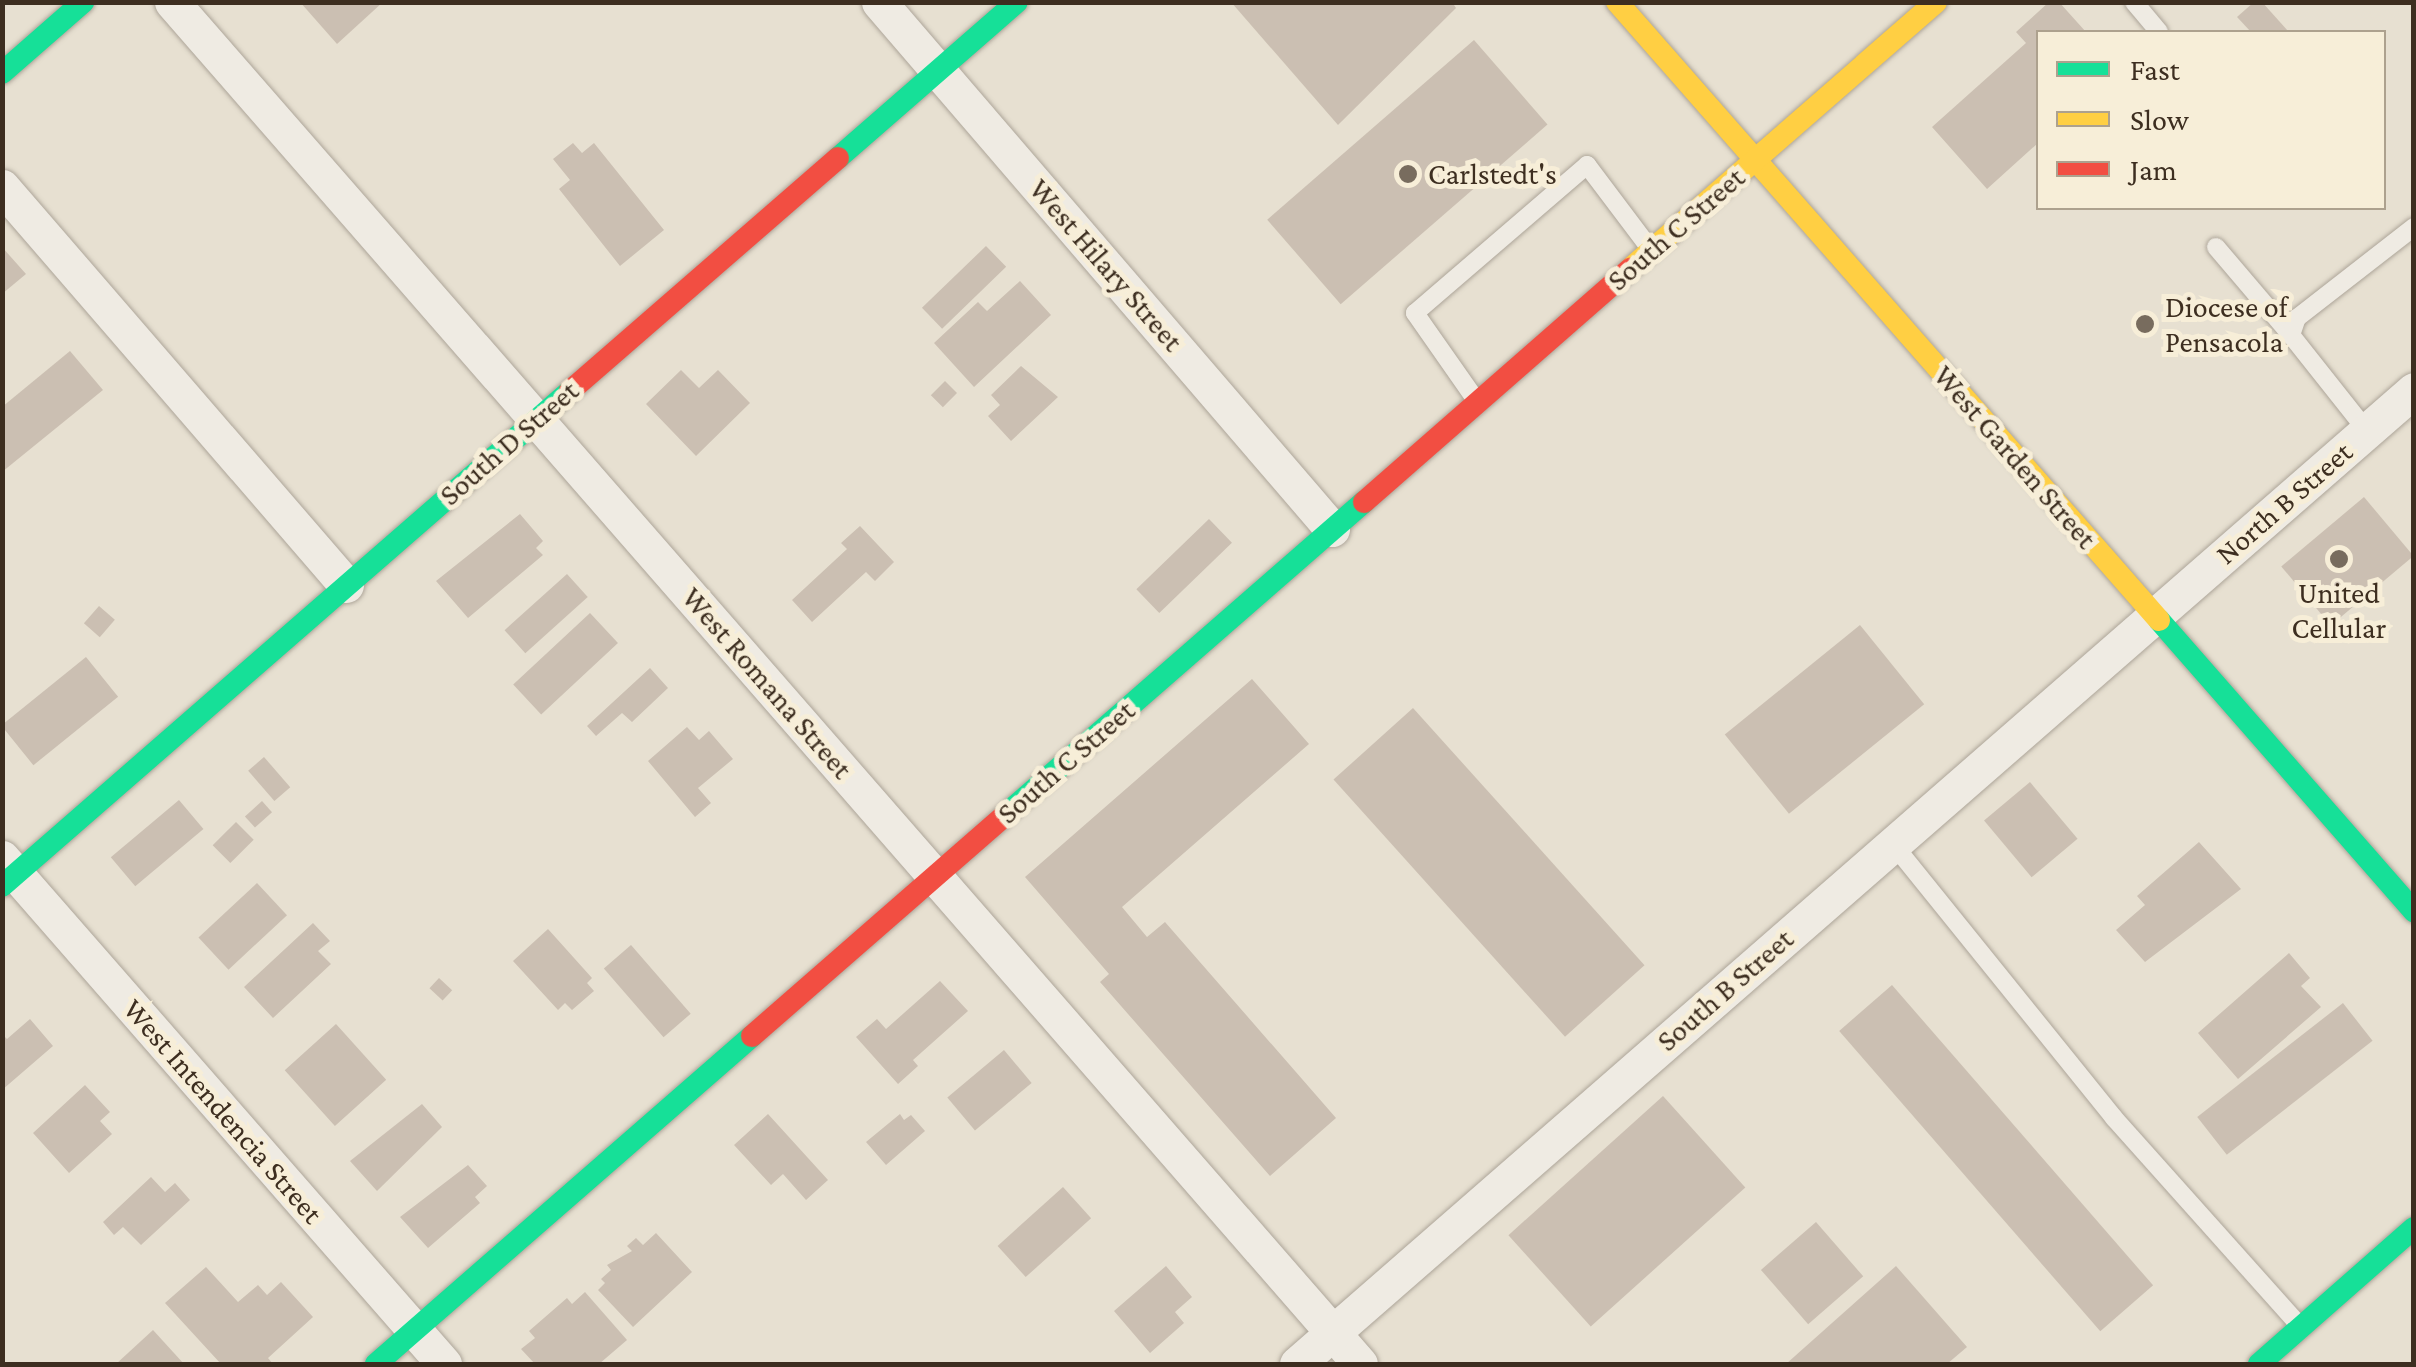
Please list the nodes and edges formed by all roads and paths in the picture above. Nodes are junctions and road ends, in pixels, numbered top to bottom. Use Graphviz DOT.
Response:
graph roads {
  1 [pos="83,2"];
  2 [pos="172,2"];
  3 [pos="880,2"];
  4 [pos="1018,2"];
  5 [pos="1616,2"];
  6 [pos="1936,2"];
  7 [pos="2134,2"];
  8 [pos="2157,30"];
  9 [pos="940,71"];
  10 [pos="2,73"];
  11 [pos="1756,160"];
  12 [pos="2,186"];
  13 [pos="2414,227"];
  14 [pos="2216,247"];
  15 [pos="1652,250"];
  16 [pos="2291,335"];
  17 [pos="2414,390"];
  18 [pos="1478,403"];
  19 [pos="536,420"];
  20 [pos="2366,431"];
  21 [pos="1332,528"];
  22 [pos="346,585"];
  23 [pos="2154,616"];
  24 [pos="1893,844"];
  25 [pos="7,873"];
  26 [pos="935,877"];
  27 [pos="2414,911"];
  28 [pos="2414,1228"];
  29 [pos="2301,1327"];
  30 [pos="415,1331"];
  31 [pos="1333,1333"];
  32 [pos="376,1364"];
  33 [pos="444,1364"];
  34 [pos="1296,1364"];
  35 [pos="1360,1364"];
  36 [pos="2259,1364"];
  1 -- 10 [label="street"];
  2 -- 19 [label="street, West Romana Street"];
  3 -- 9 [label="street, West Hilary Street"];
  4 -- 9 [label="street, South D Street"];
  5 -- 11 [label="street, West Garden Street"];
  6 -- 11 [label="street, South C Street"];
  7 -- 8 [label="lane"];
  9 -- 19 [label="street, South D Street"];
  9 -- 21 [label="street, West Hilary Street"];
  11 -- 15 [label="street, South C Street"];
  11 -- 23 [label="street, West Garden Street"];
  12 -- 22 [label="street"];
  13 -- 16 [label="lane"];
  14 -- 16 [label="lane"];
  15 -- 18 [label="street, South C Street"];
  15 -- 18 [label="lane"];
  16 -- 20 [label="lane"];
  17 -- 20 [label="street, North B Street"];
  18 -- 21 [label="street, South C Street"];
  19 -- 22 [label="street, South D Street"];
  19 -- 26 [label="street, West Romana Street"];
  20 -- 23 [label="street, North B Street"];
  21 -- 26 [label="street, South C Street"];
  22 -- 25 [label="street, South D Street"];
  23 -- 24 [label="street, South B Street"];
  23 -- 27 [label="street, West Garden Street"];
  24 -- 29 [label="lane"];
  24 -- 31 [label="street, South B Street"];
  25 -- 30 [label="street, West Intendencia Street"];
  26 -- 30 [label="street, South C Street"];
  26 -- 31 [label="street, West Romana Street"];
  28 -- 29 [label="street"];
  29 -- 36 [label="street"];
  30 -- 32 [label="street, South C Street"];
  30 -- 33 [label="street, West Intendencia Street"];
  31 -- 34 [label="street, South B Street"];
  31 -- 35 [label="street, West Romana Street"];
}
